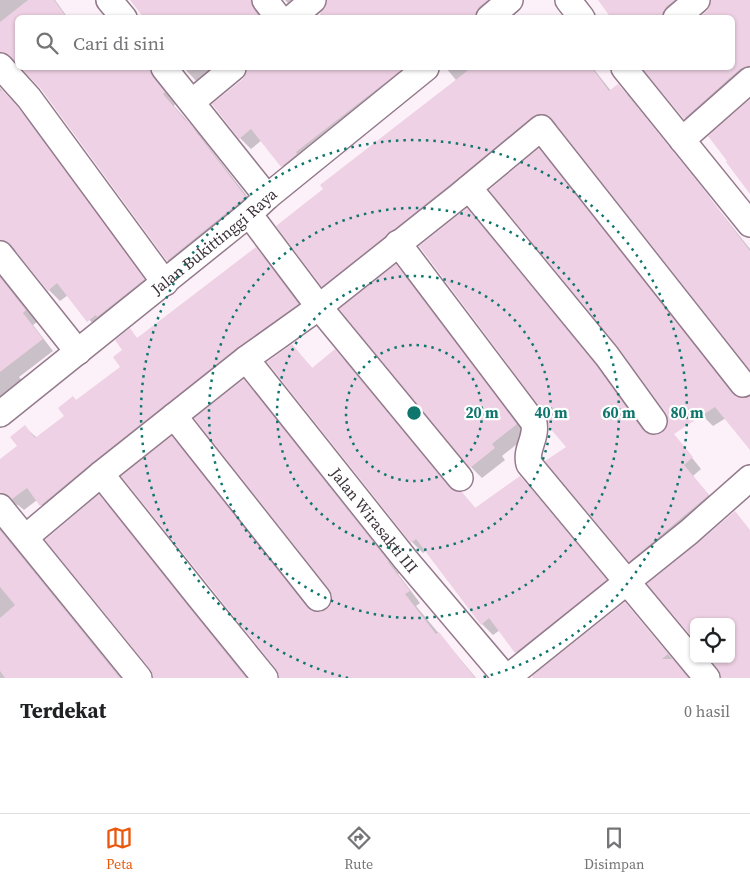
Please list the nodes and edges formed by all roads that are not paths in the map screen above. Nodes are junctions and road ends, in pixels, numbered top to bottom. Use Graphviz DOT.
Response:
graph roads {
  1 [pos="110,0"];
  2 [pos="265,0"];
  3 [pos="313,0"];
  4 [pos="510,0"];
  5 [pos="568,0"];
  6 [pos="697,0"];
  7 [pos="122,15"];
  8 [pos="277,15"];
  9 [pos="296,15"];
  10 [pos="492,15"];
  11 [pos="580,15"];
  12 [pos="680,15"];
  13 [pos="1,68"];
  14 [pos="166,70"];
  15 [pos="231,70"];
  16 [pos="424,70"];
  17 [pos="626,70"];
  18 [pos="750,80"];
  19 [pos="192,102"];
  20 [pos="682,140"];
  21 [pos="469,188"];
  22 [pos="267,198"];
  23 [pos="746,210"];
  24 [pos="249,214"];
  25 [pos="398,244"];
  26 [pos="0,254"];
  27 [pos="165,283"];
  28 [pos="319,307"];
  29 [pos="78,352"];
  30 [pos="246,359"];
  31 [pos="743,384"];
  32 [pos="0,414"];
  33 [pos="174,416"];
  34 [pos="654,421"];
  35 [pos="101,474"];
  36 [pos="460,478"];
  37 [pos="747,487"];
  38 [pos="0,507"];
  39 [pos="26,537"];
  40 [pos="626,582"];
  41 [pos="318,598"];
  42 [pos="139,678"];
  43 [pos="265,678"];
  44 [pos="506,678"];
  45 [pos="707,678"];
  1 -- 7 [label="street"];
  2 -- 8 [label="street"];
  3 -- 9 [label="street"];
  4 -- 10 [label="street"];
  5 -- 11 [label="street"];
  6 -- 12 [label="street"];
  13 -- 27 [label="street"];
  14 -- 19 [label="street"];
  15 -- 19 [label="street"];
  16 -- 22 [label="street, Jalan Bukittinggi Raya"];
  17 -- 20 [label="street"];
  18 -- 20 [label="street"];
  19 -- 22 [label="street"];
  20 -- 23 [label="street"];
  21 -- 25 [label="street"];
  21 -- 31 [label="street"];
  21 -- 34 [label="street"];
  22 -- 24 [label="street, Jalan Bukittinggi Raya"];
  24 -- 27 [label="street, Jalan Bukittinggi Raya"];
  24 -- 28 [label="street"];
  25 -- 28 [label="street"];
  25 -- 40 [label="street"];
  26 -- 29 [label="street"];
  27 -- 29 [label="street, Jalan Bukittinggi Raya"];
  28 -- 30 [label="street"];
  28 -- 36 [label="street"];
  29 -- 32 [label="street, Jalan Bukittinggi Raya"];
  30 -- 33 [label="street"];
  30 -- 44 [label="street, Jalan Wirasakti III"];
  33 -- 35 [label="street"];
  33 -- 41 [label="street"];
  35 -- 39 [label="street"];
  35 -- 43 [label="street"];
  37 -- 40 [label="street"];
  38 -- 39 [label="street"];
  39 -- 42 [label="street"];
  40 -- 44 [label="street"];
  40 -- 45 [label="street"];
}
